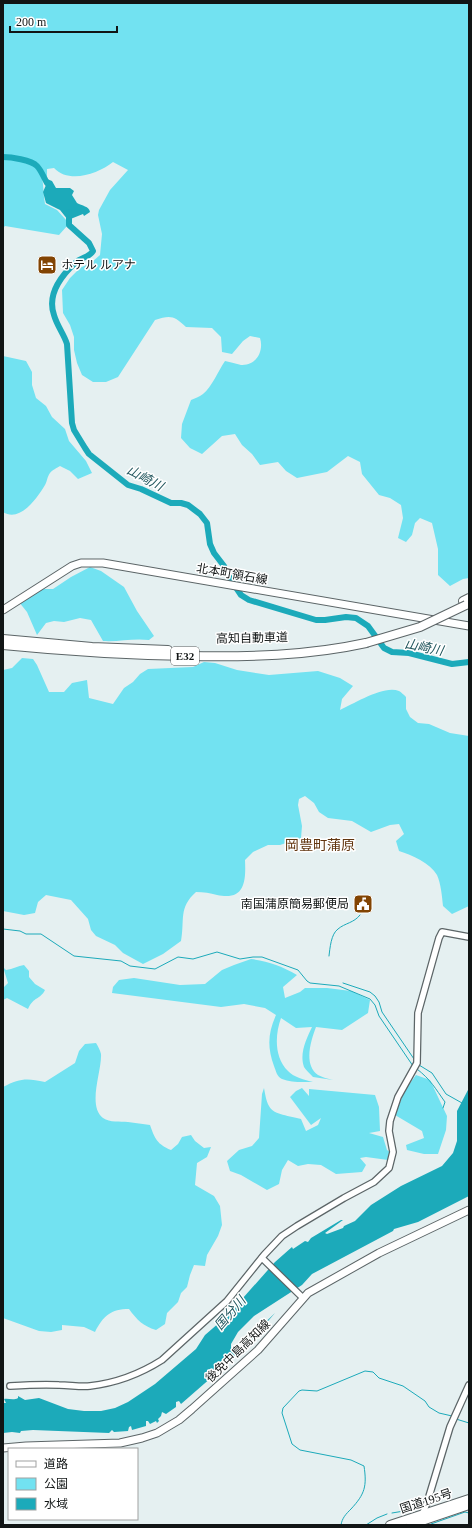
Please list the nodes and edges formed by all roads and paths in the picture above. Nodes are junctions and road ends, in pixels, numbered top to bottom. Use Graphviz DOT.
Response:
graph roads {
  1 [pos="467,602"];
  2 [pos="3,610"];
  3 [pos="469,626"];
  4 [pos="3,639"];
  5 [pos="365,641"];
  6 [pos="3,645"];
  7 [pos="469,937"];
  8 [pos="469,1210"];
  9 [pos="265,1260"];
  10 [pos="302,1297"];
  11 [pos="469,1385"];
  12 [pos="10,1386"];
  13 [pos="3,1448"];
  14 [pos="469,1499"];
  15 [pos="469,1506"];
  16 [pos="422,1514"];
  17 [pos="418,1524"];
  18 [pos="390,1525"];
  19 [pos="410,1525"];
  1 -- 5 [label="highway, 高知自動車道 / E32"];
  2 -- 3 [label="main road, 北本町領石線"];
  4 -- 5 [label="highway, 高知自動車道 / E32"];
  5 -- 6 [label="highway, 高知自動車道 / E32"];
  7 -- 9 [label="street"];
  8 -- 10 [label="main road, 後免中島高知線"];
  9 -- 10 [label="street"];
  9 -- 12 [label="street"];
  10 -- 13 [label="main road, 後免中島高知線"];
  11 -- 16 [label="street"];
  14 -- 16 [label="highway, 国道195号"];
  15 -- 17 [label="highway, 国道195号"];
  16 -- 17 [label="street"];
  16 -- 18 [label="highway, 国道195号"];
  17 -- 19 [label="highway, 国道195号"];
}
